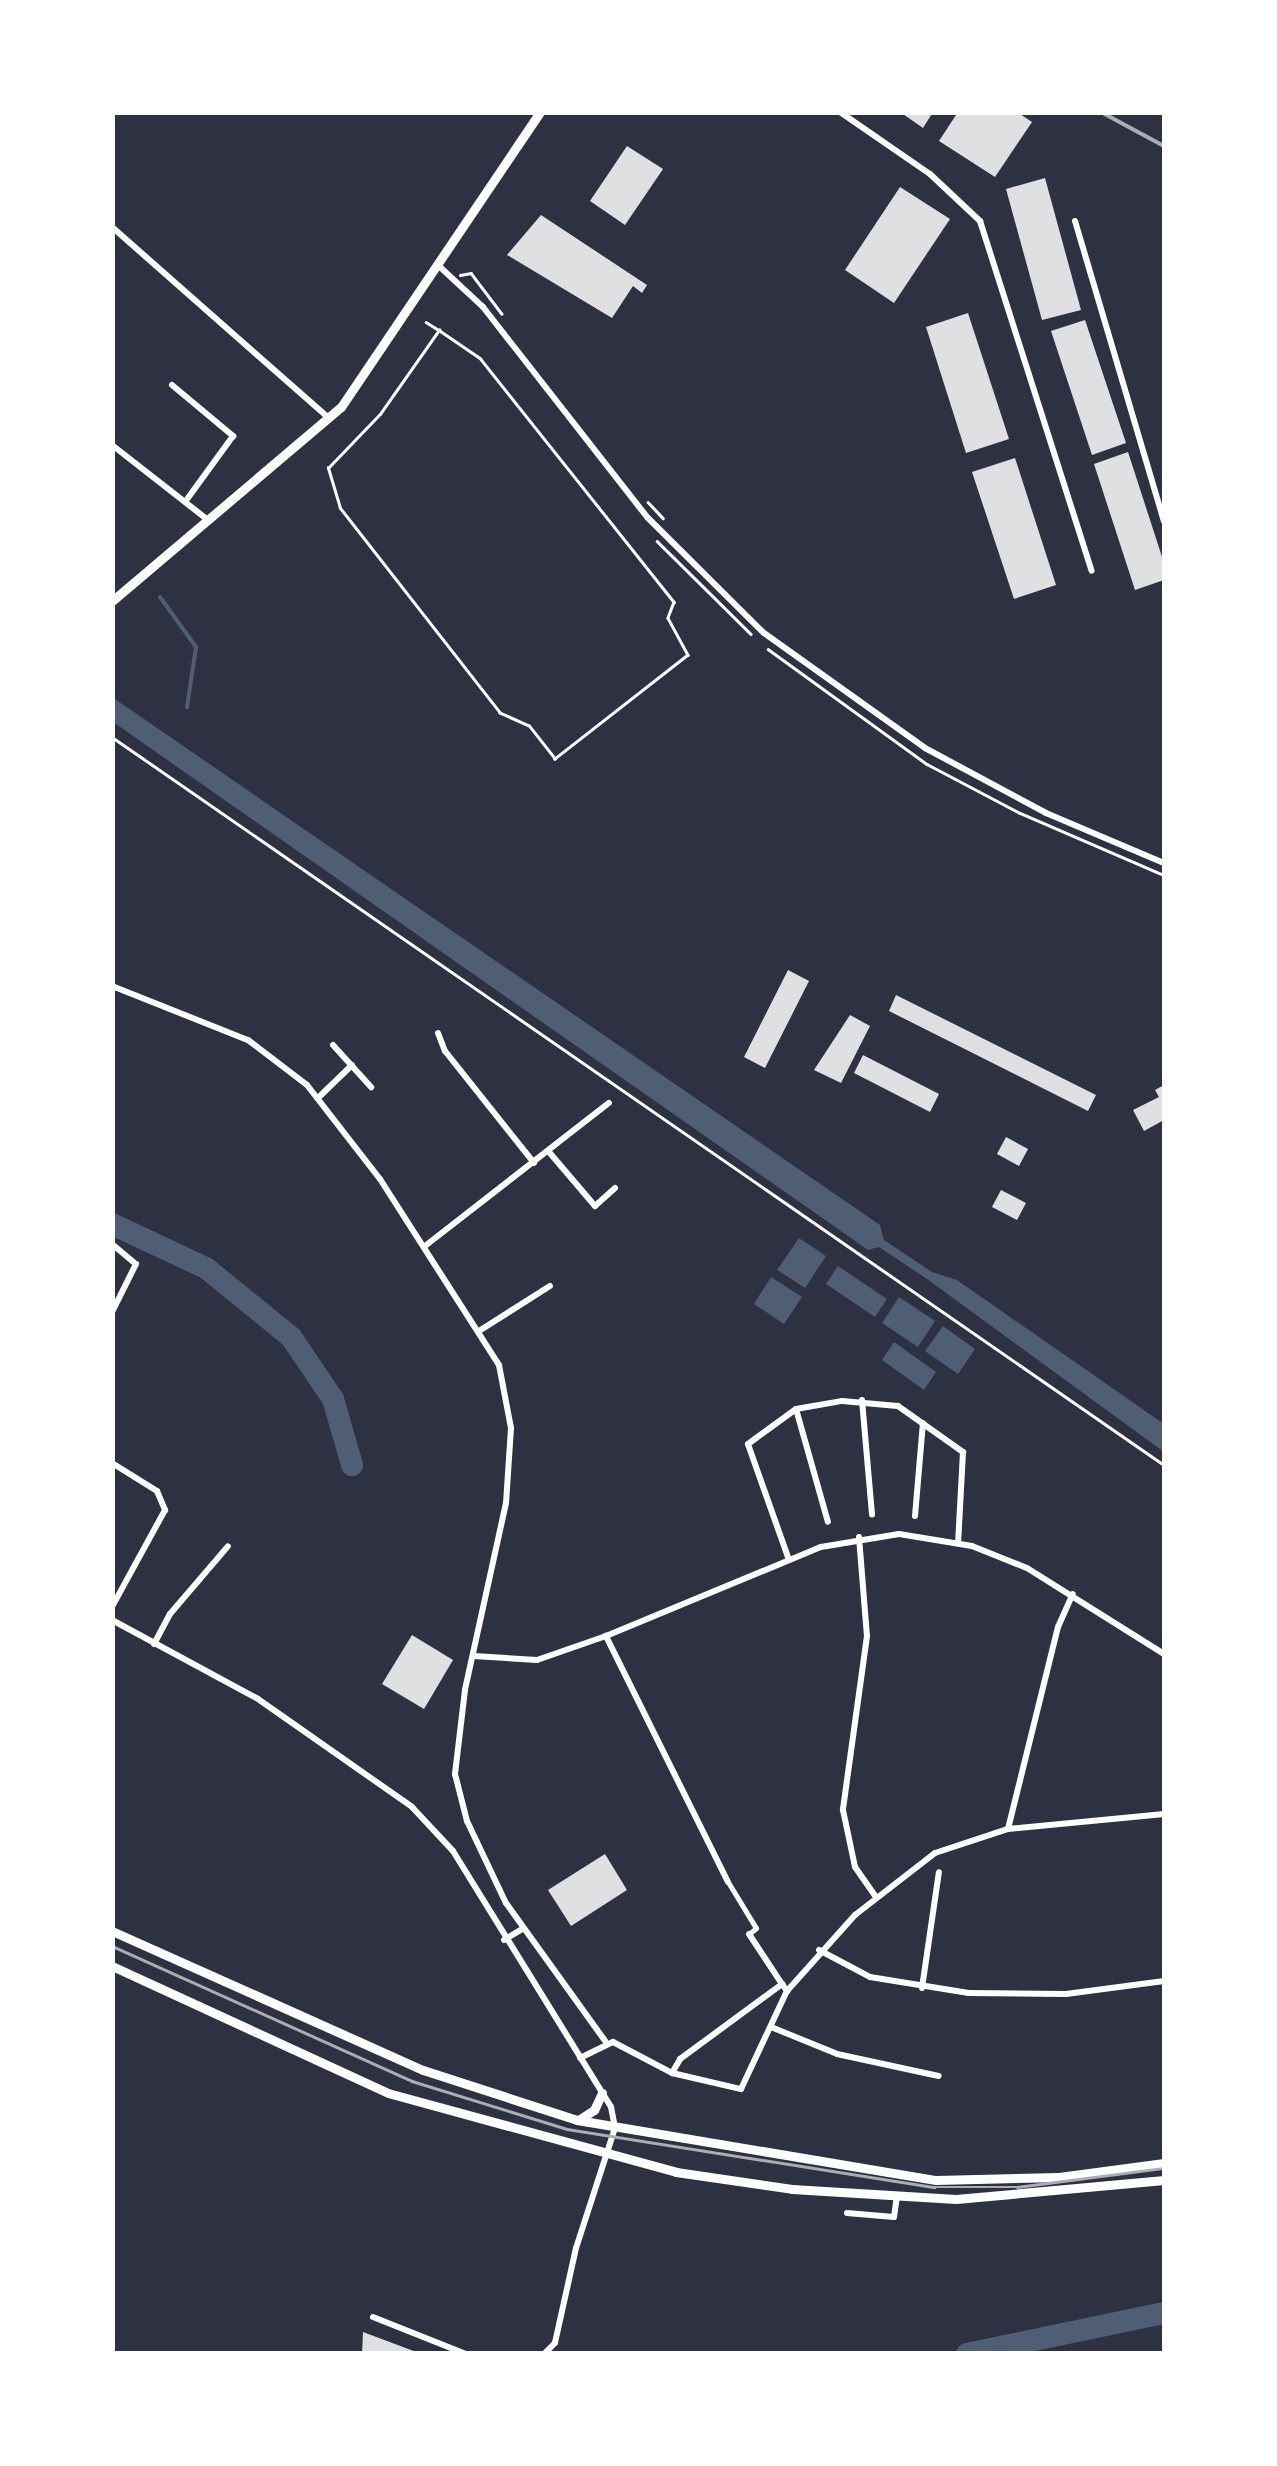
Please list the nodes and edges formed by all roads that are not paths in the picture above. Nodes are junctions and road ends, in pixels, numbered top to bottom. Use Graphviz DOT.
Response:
graph roads {
  1 [pos="540,112"];
  2 [pos="840,112"];
  3 [pos="1075,221"];
  4 [pos="112,227"];
  5 [pos="440,266"];
  6 [pos="426,322"];
  7 [pos="439,330"];
  8 [pos="172,385"];
  9 [pos="330,419"];
  10 [pos="112,445"];
  11 [pos="188,498"];
  12 [pos="208,520"];
  13 [pos="1164,521"];
  14 [pos="1092,571"];
  15 [pos="112,601"];
  16 [pos="1164,863"];
  17 [pos="112,986"];
  18 [pos="438,1033"];
  19 [pos="333,1045"];
  20 [pos="352,1065"];
  21 [pos="371,1086"];
  22 [pos="319,1097"];
  23 [pos="610,1104"];
  24 [pos="549,1152"];
  25 [pos="534,1164"];
  26 [pos="615,1188"];
  27 [pos="112,1244"];
  28 [pos="425,1246"];
  29 [pos="550,1286"];
  30 [pos="112,1312"];
  31 [pos="480,1331"];
  32 [pos="862,1400"];
  33 [pos="796,1408"];
  34 [pos="922,1423"];
  35 [pos="112,1464"];
  36 [pos="872,1516"];
  37 [pos="915,1516"];
  38 [pos="828,1522"];
  39 [pos="859,1536"];
  40 [pos="958,1542"];
  41 [pos="228,1546"];
  42 [pos="789,1560"];
  43 [pos="1073,1594"];
  44 [pos="112,1607"];
  45 [pos="112,1620"];
  46 [pos="606,1636"];
  47 [pos="154,1644"];
  48 [pos="1164,1654"];
  49 [pos="474,1656"];
  50 [pos="1164,1814"];
  51 [pos="1008,1828"];
  52 [pos="940,1872"];
  53 [pos="728,1882"];
  54 [pos="874,1896"];
  55 [pos="522,1929"];
  56 [pos="112,1931"];
  57 [pos="750,1934"];
  58 [pos="504,1940"];
  59 [pos="819,1950"];
  60 [pos="112,1966"];
  61 [pos="1164,1981"];
  62 [pos="784,1988"];
  63 [pos="922,1988"];
  64 [pos="771,2028"];
  65 [pos="605,2042"];
  66 [pos="580,2058"];
  67 [pos="672,2073"];
  68 [pos="939,2076"];
  69 [pos="602,2093"];
  70 [pos="577,2120"];
  71 [pos="615,2128"];
  72 [pos="606,2157"];
  73 [pos="1164,2163"];
  74 [pos="1164,2180"];
  75 [pos="898,2194"];
  76 [pos="847,2214"];
  77 [pos="373,2317"];
  78 [pos="547,2353"];
  79 [pos="466,2354"];
  1 -- 5 [label="main road"];
  2 -- 14 [label="street"];
  3 -- 13 [label="street"];
  4 -- 9 [label="street"];
  5 -- 9 [label="main road"];
  5 -- 16 [label="street"];
  6 -- 7 [label="lane"];
  7 -- 7 [label="lane"];
  8 -- 11 [label="street"];
  9 -- 12 [label="main road"];
  10 -- 11 [label="street"];
  11 -- 12 [label="street"];
  12 -- 15 [label="main road"];
  17 -- 22 [label="street"];
  18 -- 25 [label="street"];
  19 -- 20 [label="street"];
  20 -- 21 [label="street"];
  20 -- 22 [label="street"];
  22 -- 28 [label="street"];
  23 -- 24 [label="street"];
  24 -- 25 [label="street"];
  24 -- 26 [label="street"];
  25 -- 28 [label="street"];
  27 -- 30 [label="street"];
  28 -- 31 [label="street"];
  29 -- 31 [label="street"];
  31 -- 49 [label="street"];
  32 -- 33 [label="street"];
  32 -- 34 [label="street"];
  32 -- 36 [label="street"];
  33 -- 38 [label="street"];
  33 -- 42 [label="street"];
  34 -- 37 [label="street"];
  34 -- 40 [label="street"];
  35 -- 44 [label="street"];
  39 -- 40 [label="street"];
  39 -- 42 [label="street"];
  39 -- 54 [label="street"];
  40 -- 43 [label="street"];
  41 -- 47 [label="street"];
  42 -- 46 [label="street"];
  43 -- 48 [label="street"];
  43 -- 51 [label="street"];
  45 -- 47 [label="street"];
  46 -- 49 [label="street"];
  46 -- 53 [label="street"];
  47 -- 58 [label="street"];
  49 -- 55 [label="street"];
  50 -- 51 [label="street"];
  51 -- 54 [label="street"];
  52 -- 63 [label="street"];
  53 -- 57 [label="street"];
  54 -- 59 [label="street"];
  55 -- 58 [label="street"];
  55 -- 65 [label="street"];
  56 -- 70 [label="main road"];
  57 -- 62 [label="street"];
  58 -- 66 [label="street"];
  59 -- 62 [label="street"];
  59 -- 63 [label="street"];
  60 -- 72 [label="main road"];
  61 -- 63 [label="street"];
  62 -- 64 [label="street"];
  62 -- 67 [label="street"];
  64 -- 67 [label="street"];
  64 -- 68 [label="street"];
  65 -- 66 [label="street"];
  65 -- 67 [label="street"];
  66 -- 69 [label="street"];
  69 -- 70 [label="main road"];
  69 -- 71 [label="street"];
  70 -- 71 [label="main road"];
  71 -- 72 [label="street"];
  71 -- 73 [label="main road"];
  72 -- 75 [label="main road"];
  72 -- 78 [label="street"];
  74 -- 75 [label="main road"];
  75 -- 76 [label="street"];
  77 -- 79 [label="street"];
}
